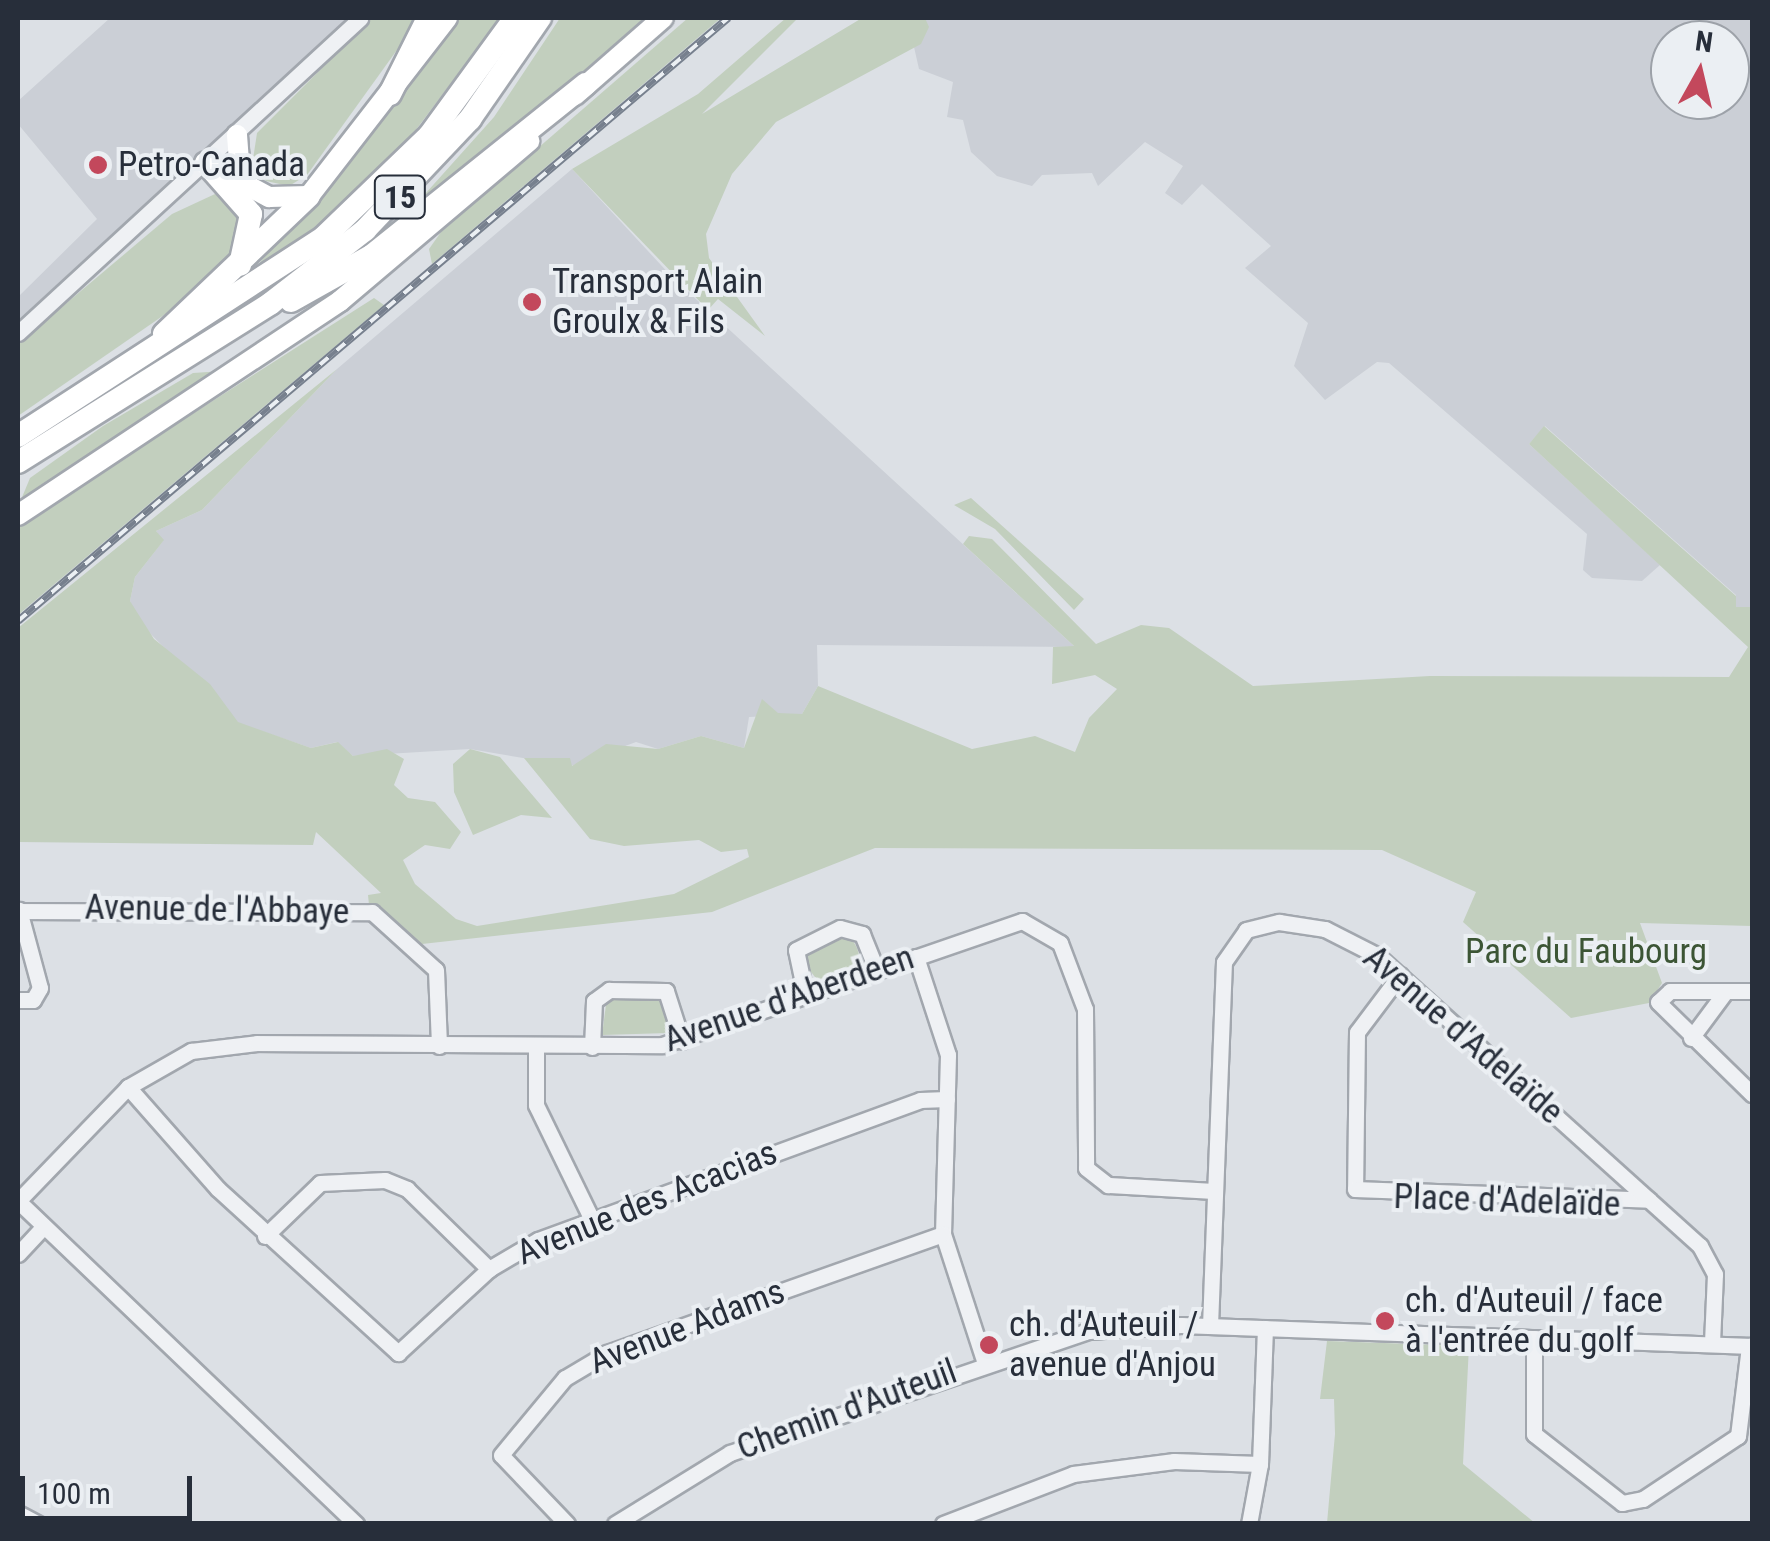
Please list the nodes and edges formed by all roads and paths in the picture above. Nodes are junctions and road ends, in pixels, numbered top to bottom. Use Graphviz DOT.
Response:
graph roads {
  1 [pos="360,18"];
  2 [pos="428,18"];
  3 [pos="447,18"];
  4 [pos="515,18"];
  5 [pos="540,18"];
  6 [pos="663,18"];
  7 [pos="586,84"];
  8 [pos="390,94"];
  9 [pos="237,135"];
  10 [pos="206,164"];
  11 [pos="240,174"];
  12 [pos="309,196"];
  13 [pos="240,265"];
  14 [pos="18,334"];
  15 [pos="220,335"];
  16 [pos="136,360"];
  17 [pos="77,426"];
  18 [pos="18,436"];
  19 [pos="18,462"];
  20 [pos="18,474"];
  21 [pos="18,514"];
  22 [pos="18,911"];
  23 [pos="916,957"];
  24 [pos="877,971"];
  25 [pos="1400,975"];
  26 [pos="1752,990"];
  27 [pos="1725,992"];
  28 [pos="806,996"];
  29 [pos="18,1000"];
  30 [pos="1691,1038"];
  31 [pos="682,1040"];
  32 [pos="439,1046"];
  33 [pos="536,1047"];
  34 [pos="592,1047"];
  35 [pos="128,1088"];
  36 [pos="1752,1094"];
  37 [pos="947,1099"];
  38 [pos="1215,1191"];
  39 [pos="1649,1200"];
  40 [pos="18,1201"];
  41 [pos="591,1218"];
  42 [pos="44,1226"];
  43 [pos="943,1234"];
  44 [pos="266,1236"];
  45 [pos="18,1254"];
  46 [pos="489,1269"];
  47 [pos="1210,1326"];
  48 [pos="1265,1328"];
  49 [pos="1534,1338"];
  50 [pos="1712,1344"];
  51 [pos="1751,1346"];
  52 [pos="984,1360"];
  53 [pos="1260,1464"];
  54 [pos="18,1513"];
  55 [pos="39,1524"];
  56 [pos="356,1524"];
  57 [pos="567,1524"];
  58 [pos="615,1524"];
  59 [pos="943,1524"];
  60 [pos="1249,1524"];
  1 -- 9 [label="street"];
  2 -- 8 [label="highway"];
  3 -- 8 [label="main road"];
  4 -- 16 [label="highway, 15"];
  5 -- 15 [label="highway, 15"];
  6 -- 7 [label="main road"];
  7 -- 15 [label="highway"];
  7 -- 21 [label="main road"];
  8 -- 12 [label="main road"];
  9 -- 10 [label="street"];
  9 -- 11 [label="main road"];
  10 -- 11 [label="main road"];
  10 -- 13 [label="highway"];
  10 -- 14 [label="street"];
  11 -- 12 [label="main road"];
  12 -- 13 [label="highway"];
  13 -- 16 [label="highway"];
  15 -- 17 [label="highway, 15"];
  16 -- 18 [label="highway, 15"];
  17 -- 19 [label="highway, 15"];
  17 -- 20 [label="highway"];
  22 -- 29 [label="street, Avenue de l'Abbaye"];
  22 -- 32 [label="street, Avenue de l'Abbaye"];
  23 -- 24 [label="street, Avenue d'Aberdeen"];
  23 -- 37 [label="street"];
  23 -- 38 [label="street, Avenue d'Aberdeen"];
  24 -- 28 [label="street, Avenue d'Aberdeen"];
  24 -- 28 [label="street"];
  25 -- 38 [label="street, Avenue d'Adelaïde"];
  25 -- 39 [label="street, Avenue d'Adelaïde"];
  25 -- 39 [label="street, Place d'Adelaïde"];
  26 -- 27 [label="street"];
  27 -- 30 [label="street"];
  27 -- 30 [label="street"];
  28 -- 31 [label="street, Avenue d'Aberdeen"];
  30 -- 36 [label="street"];
  31 -- 34 [label="street, Avenue d'Aberdeen"];
  31 -- 34 [label="street"];
  32 -- 33 [label="street, Avenue d'Aberdeen"];
  32 -- 35 [label="street, Avenue d'Aberdeen"];
  33 -- 34 [label="street, Avenue d'Aberdeen"];
  33 -- 41 [label="street"];
  35 -- 40 [label="street, Avenue d'Aberdeen"];
  35 -- 44 [label="street, Avenue des Acacias"];
  37 -- 41 [label="street, Avenue des Acacias"];
  37 -- 43 [label="street"];
  38 -- 47 [label="street, Avenue d'Adelaïde"];
  39 -- 50 [label="street, Avenue d'Adelaïde"];
  40 -- 42 [label="street"];
  41 -- 46 [label="street, Avenue des Acacias"];
  42 -- 45 [label="street"];
  42 -- 56 [label="street"];
  43 -- 52 [label="street"];
  43 -- 57 [label="street, Avenue Adams"];
  44 -- 46 [label="street"];
  44 -- 46 [label="street, Avenue des Acacias"];
  47 -- 48 [label="street, Chemin d'Auteuil"];
  47 -- 52 [label="street, Chemin d'Auteuil"];
  48 -- 49 [label="street, Chemin d'Auteuil"];
  48 -- 53 [label="street"];
  49 -- 50 [label="street, Chemin d'Auteuil"];
  49 -- 51 [label="street"];
  50 -- 51 [label="street, Chemin d'Auteuil"];
  52 -- 58 [label="street, Chemin d'Auteuil"];
  53 -- 59 [label="street"];
  53 -- 60 [label="street"];
  54 -- 55 [label="street"];
}
